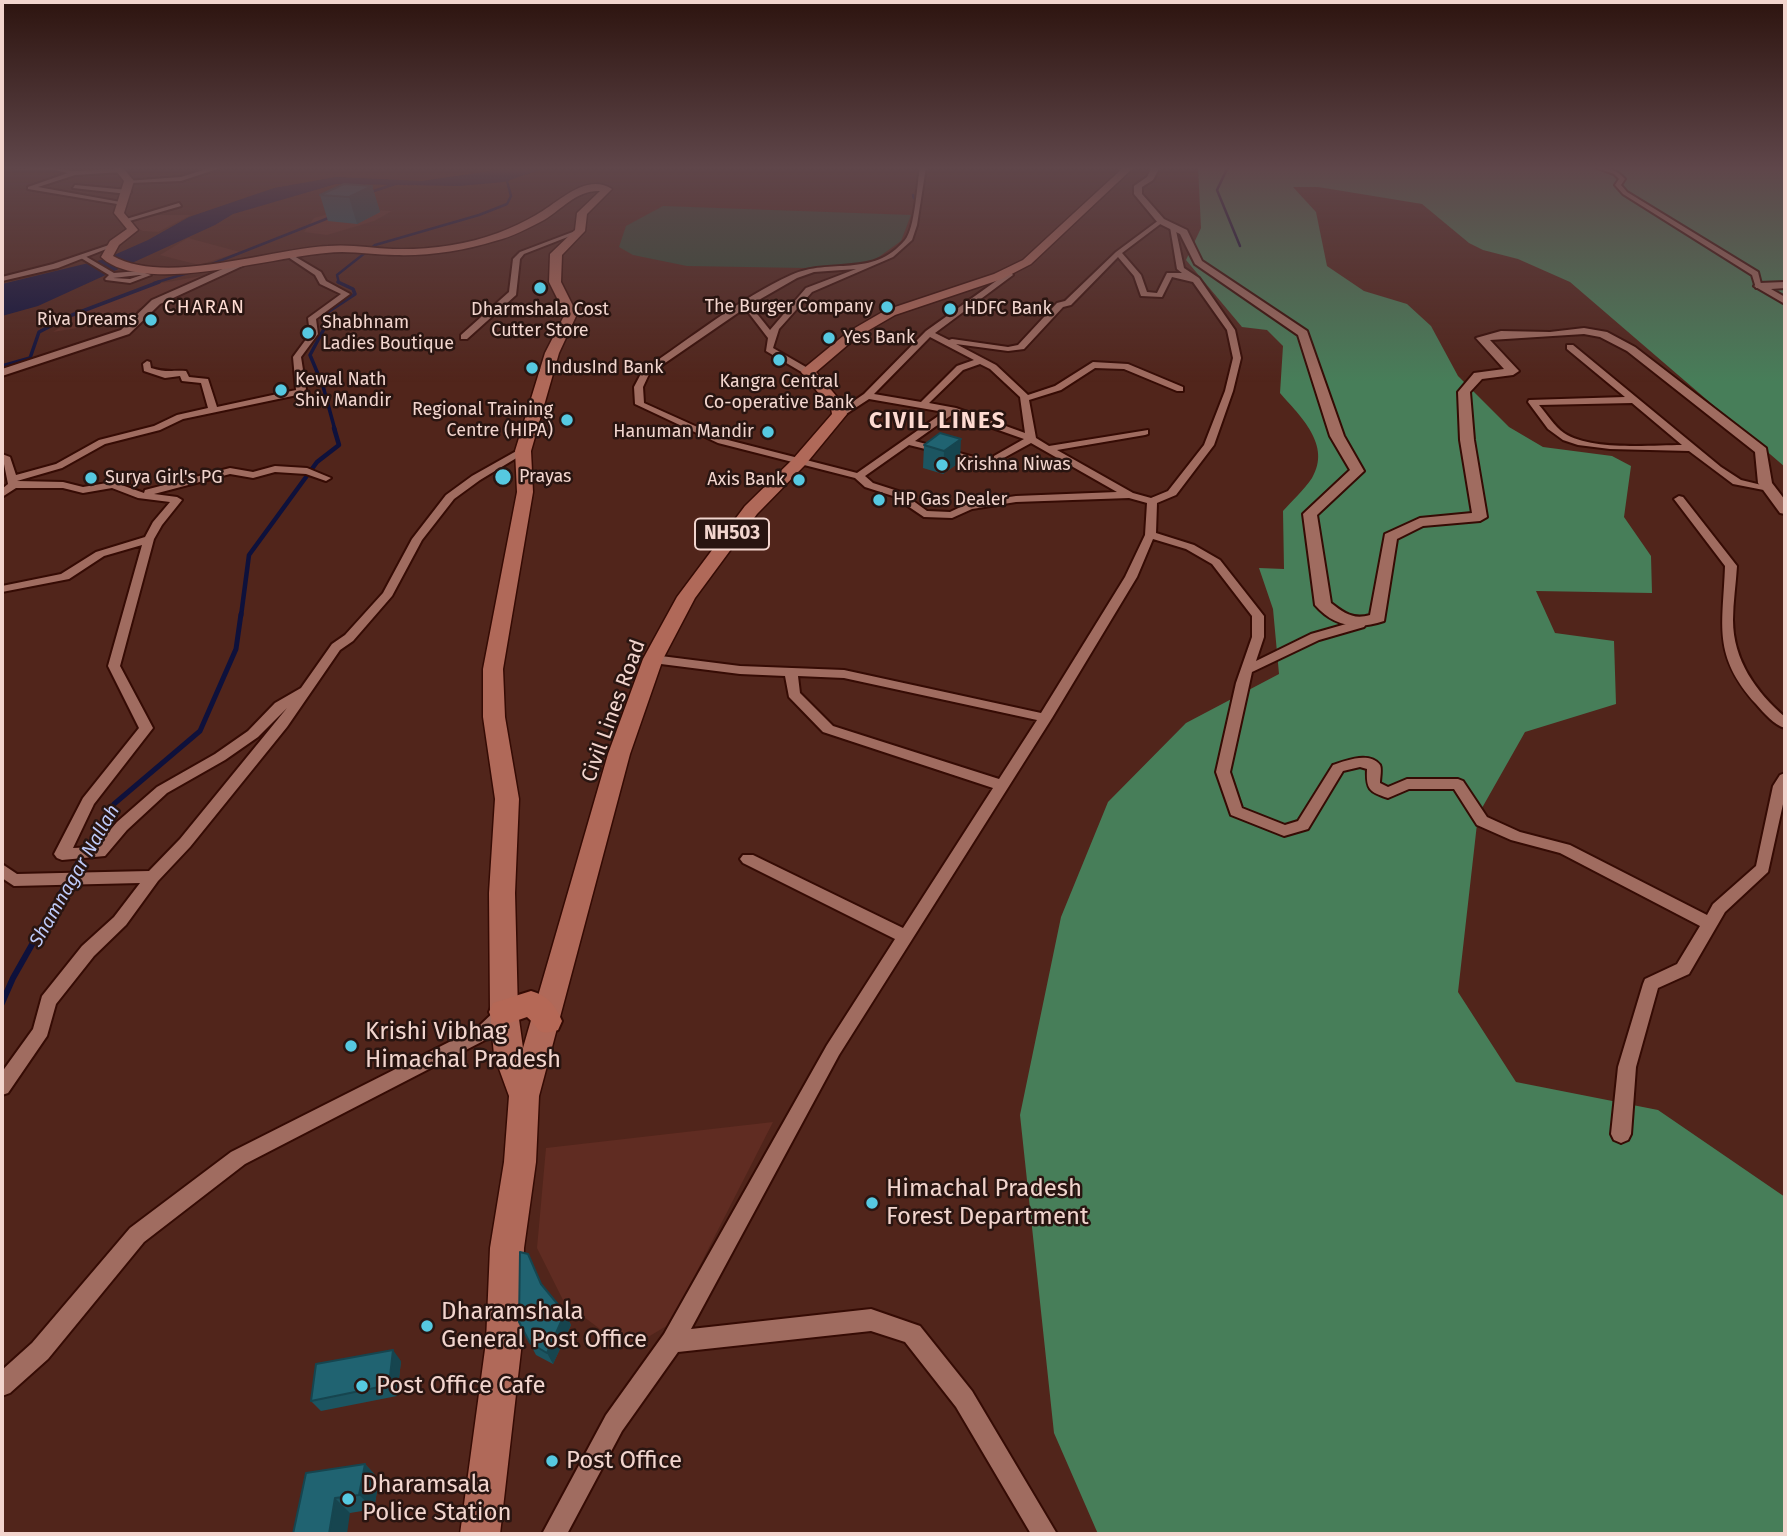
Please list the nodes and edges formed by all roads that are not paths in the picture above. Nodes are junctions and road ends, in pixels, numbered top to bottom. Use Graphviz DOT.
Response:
graph roads {
  1 [pos="123,239"];
  2 [pos="490,239"];
  3 [pos="560,239"];
  4 [pos="572,239"];
  5 [pos="910,239"];
  6 [pos="1052,239"];
  7 [pos="1142,239"];
  8 [pos="1172,239"];
  9 [pos="1187,239"];
  10 [pos="1698,239"];
  11 [pos="360,249"];
  12 [pos="109,250"];
  13 [pos="383,251"];
  14 [pos="1118,253"];
  15 [pos="287,254"];
  16 [pos="86,258"];
  17 [pos="869,267"];
  18 [pos="209,270"];
  19 [pos="1010,273"];
  20 [pos="113,275"];
  21 [pos="2,279"];
  22 [pos="1196,280"];
  23 [pos="1785,285"];
  24 [pos="1759,286"];
  25 [pos="1785,301"];
  26 [pos="746,304"];
  27 [pos="929,333"];
  28 [pos="464,337"];
  29 [pos="772,338"];
  30 [pos="947,341"];
  31 [pos="1570,347"];
  32 [pos="982,360"];
  33 [pos="147,364"];
  34 [pos="808,372"];
  35 [pos="2,373"];
  36 [pos="1180,389"];
  37 [pos="867,396"];
  38 [pos="1024,399"];
  39 [pos="1634,400"];
  40 [pos="924,403"];
  41 [pos="213,409"];
  42 [pos="953,410"];
  43 [pos="840,414"];
  44 [pos="1145,432"];
  45 [pos="1031,439"];
  46 [pos="909,442"];
  47 [pos="1692,448"];
  48 [pos="1046,449"];
  49 [pos="523,452"];
  50 [pos="2,457"];
  51 [pos="998,458"];
  52 [pos="971,459"];
  53 [pos="799,462"];
  54 [pos="834,470"];
  55 [pos="859,477"];
  56 [pos="326,478"];
  57 [pos="780,481"];
  58 [pos="13,482"];
  59 [pos="1769,490"];
  60 [pos="2,494"];
  61 [pos="138,495"];
  62 [pos="1129,495"];
  63 [pos="1679,499"];
  64 [pos="1152,501"];
  65 [pos="1785,510"];
  66 [pos="1150,535"];
  67 [pos="149,539"];
  68 [pos="2,589"];
  69 [pos="1360,624"];
  70 [pos="653,659"];
  71 [pos="1247,670"];
  72 [pos="791,672"];
  73 [pos="304,691"];
  74 [pos="1045,718"];
  75 [pos="1785,723"];
  76 [pos="1785,778"];
  77 [pos="1001,785"];
  78 [pos="748,859"];
  79 [pos="2,870"];
  80 [pos="153,877"];
  81 [pos="1710,924"];
  82 [pos="905,936"];
  83 [pos="505,1012"];
  84 [pos="547,1021"];
  85 [pos="41,1031"];
  86 [pos="2,1078"];
  87 [pos="2,1087"];
  88 [pos="524,1096"];
  89 [pos="1620,1134"];
  90 [pos="672,1342"];
  91 [pos="2,1385"];
  92 [pos="480,1534"];
  93 [pos="554,1534"];
  94 [pos="1045,1534"];
  1 -- 12 [label="main road"];
  2 -- 13 [label="main road"];
  3 -- 28 [label="street"];
  4 -- 49 [label="main road"];
  5 -- 17 [label="street"];
  6 -- 19 [label="main road"];
  7 -- 14 [label="street"];
  8 -- 22 [label="street"];
  9 -- 69 [label="street"];
  10 -- 24 [label="street"];
  11 -- 13 [label="main road"];
  11 -- 15 [label="main road"];
  12 -- 16 [label="street"];
  12 -- 18 [label="main road"];
  14 -- 22 [label="street"];
  14 -- 30 [label="street"];
  15 -- 18 [label="main road"];
  15 -- 41 [label="street"];
  16 -- 20 [label="street"];
  16 -- 21 [label="street"];
  17 -- 26 [label="street"];
  17 -- 29 [label="street"];
  18 -- 35 [label="street"];
  19 -- 27 [label="street"];
  19 -- 34 [label="main road"];
  20 -- 20 [label="street"];
  22 -- 64 [label="street"];
  23 -- 24 [label="street"];
  24 -- 25 [label="street"];
  26 -- 29 [label="street"];
  26 -- 53 [label="street"];
  27 -- 30 [label="street"];
  27 -- 37 [label="street"];
  29 -- 34 [label="street"];
  30 -- 32 [label="street"];
  31 -- 39 [label="street"];
  32 -- 38 [label="street"];
  32 -- 40 [label="street"];
  33 -- 41 [label="street"];
  34 -- 43 [label="main road"];
  36 -- 38 [label="street"];
  37 -- 40 [label="street"];
  37 -- 43 [label="street"];
  38 -- 45 [label="street"];
  39 -- 47 [label="street"];
  39 -- 47 [label="street"];
  40 -- 42 [label="street"];
  41 -- 58 [label="street"];
  42 -- 45 [label="street"];
  42 -- 46 [label="street"];
  43 -- 53 [label="main road, Civil Lines Road / NH503"];
  44 -- 48 [label="street"];
  45 -- 48 [label="street"];
  45 -- 51 [label="street"];
  46 -- 52 [label="street"];
  46 -- 55 [label="street"];
  47 -- 59 [label="street"];
  48 -- 62 [label="street"];
  49 -- 73 [label="street"];
  49 -- 83 [label="main road"];
  50 -- 58 [label="street"];
  53 -- 54 [label="street"];
  53 -- 57 [label="main road, Civil Lines Road / NH503"];
  54 -- 55 [label="street"];
  54 -- 57 [label="street"];
  55 -- 62 [label="street"];
  56 -- 61 [label="street"];
  57 -- 70 [label="main road, Civil Lines Road / NH503"];
  58 -- 60 [label="street"];
  58 -- 61 [label="street"];
  59 -- 65 [label="street"];
  59 -- 69 [label="street"];
  61 -- 67 [label="street"];
  62 -- 64 [label="street"];
  63 -- 75 [label="street"];
  64 -- 66 [label="street"];
  66 -- 71 [label="street"];
  66 -- 74 [label="street"];
  67 -- 68 [label="street"];
  67 -- 73 [label="street"];
  69 -- 71 [label="street"];
  70 -- 72 [label="street"];
  70 -- 84 [label="main road, Civil Lines Road / NH503"];
  71 -- 81 [label="street"];
  72 -- 74 [label="street"];
  72 -- 77 [label="street"];
  73 -- 80 [label="street"];
  74 -- 77 [label="street"];
  76 -- 81 [label="street"];
  77 -- 82 [label="street"];
  78 -- 82 [label="street"];
  79 -- 80 [label="street"];
  80 -- 85 [label="street"];
  81 -- 89 [label="street"];
  82 -- 90 [label="street"];
  83 -- 84 [label="highway"];
  83 -- 88 [label="main road"];
  83 -- 91 [label="street"];
  84 -- 88 [label="main road, Civil Lines Road / NH503"];
  85 -- 86 [label="street"];
  85 -- 87 [label="street"];
  88 -- 92 [label="main road, NH503"];
  90 -- 93 [label="street"];
  90 -- 94 [label="street"];
}
